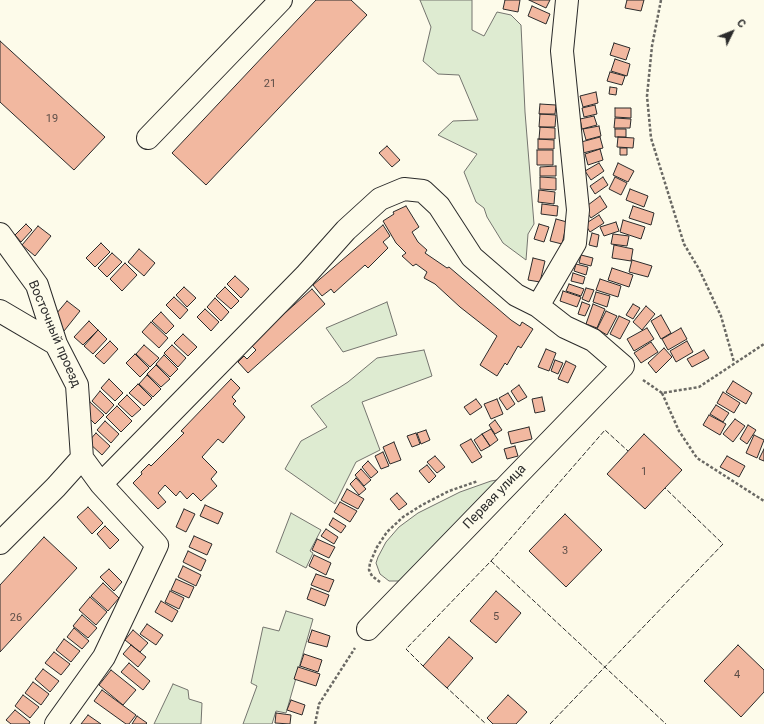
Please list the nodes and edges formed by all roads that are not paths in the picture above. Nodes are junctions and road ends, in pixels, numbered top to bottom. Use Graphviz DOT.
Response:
graph roads {
  1 [pos="281,0"];
  2 [pos="567,0"];
  3 [pos="148,138"];
  4 [pos="0,234"];
  5 [pos="538,306"];
  6 [pos="0,311"];
  7 [pos="56,344"];
  8 [pos="82,458"];
  9 [pos="101,484"];
  10 [pos="0,543"];
  11 [pos="368,629"];
  12 [pos="56,724"];
  1 -- 3 [label="street"];
  2 -- 5 [label="street"];
  4 -- 7 [label="street, Восточный проезд"];
  5 -- 9 [label="street"];
  5 -- 11 [label="street, Первая улица"];
  6 -- 7 [label="street"];
  7 -- 8 [label="street, Восточный проезд"];
  8 -- 9 [label="street"];
  8 -- 10 [label="street"];
  9 -- 12 [label="street"];
}
